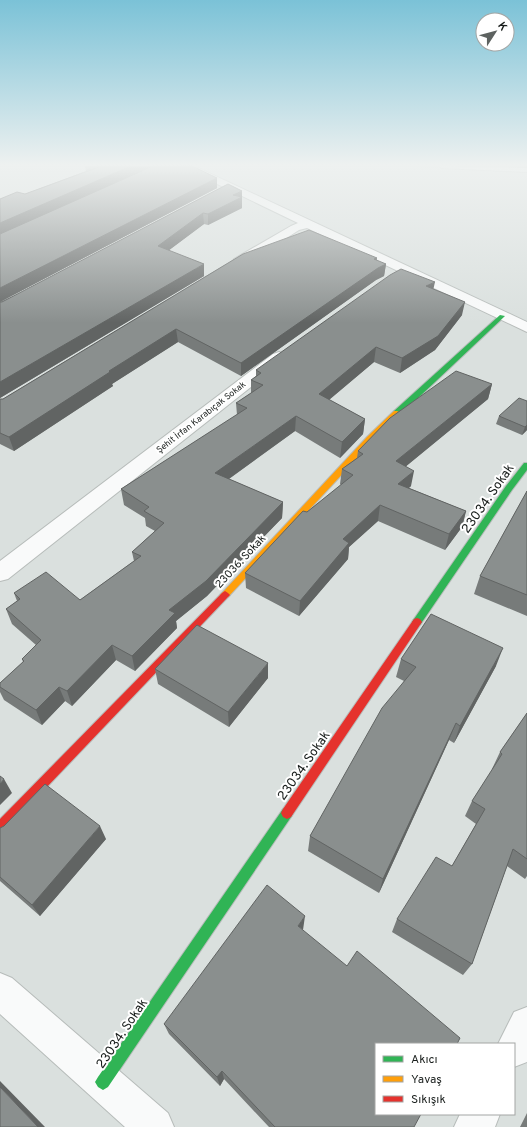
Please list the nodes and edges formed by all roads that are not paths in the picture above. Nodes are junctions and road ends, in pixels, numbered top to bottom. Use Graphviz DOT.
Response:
graph roads {
  1 [pos="299,219"];
  2 [pos="309,223"];
  3 [pos="228,269"];
  4 [pos="409,271"];
  5 [pos="389,280"];
  6 [pos="502,316"];
  7 [pos="527,328"];
  8 [pos="292,348"];
  9 [pos="527,465"];
  10 [pos="0,573"];
  11 [pos="0,828"];
  12 [pos="0,990"];
  13 [pos="527,1025"];
  14 [pos="515,1047"];
  15 [pos="103,1082"];
  16 [pos="480,1115"];
  17 [pos="154,1127"];
  18 [pos="474,1127"];
  1 -- 2 [label="street"];
  2 -- 3 [label="street"];
  2 -- 4 [label="street"];
  4 -- 5 [label="street"];
  4 -- 6 [label="street"];
  6 -- 7 [label="street"];
  6 -- 11 [label="street, 23036. Sokak"];
  8 -- 10 [label="street, Şehit İrfan Karabıçak Sokak"];
  9 -- 15 [label="street, 23034. Sokak"];
  12 -- 15 [label="street"];
  13 -- 14 [label="street"];
  15 -- 17 [label="street"];
  16 -- 18 [label="street"];
}
